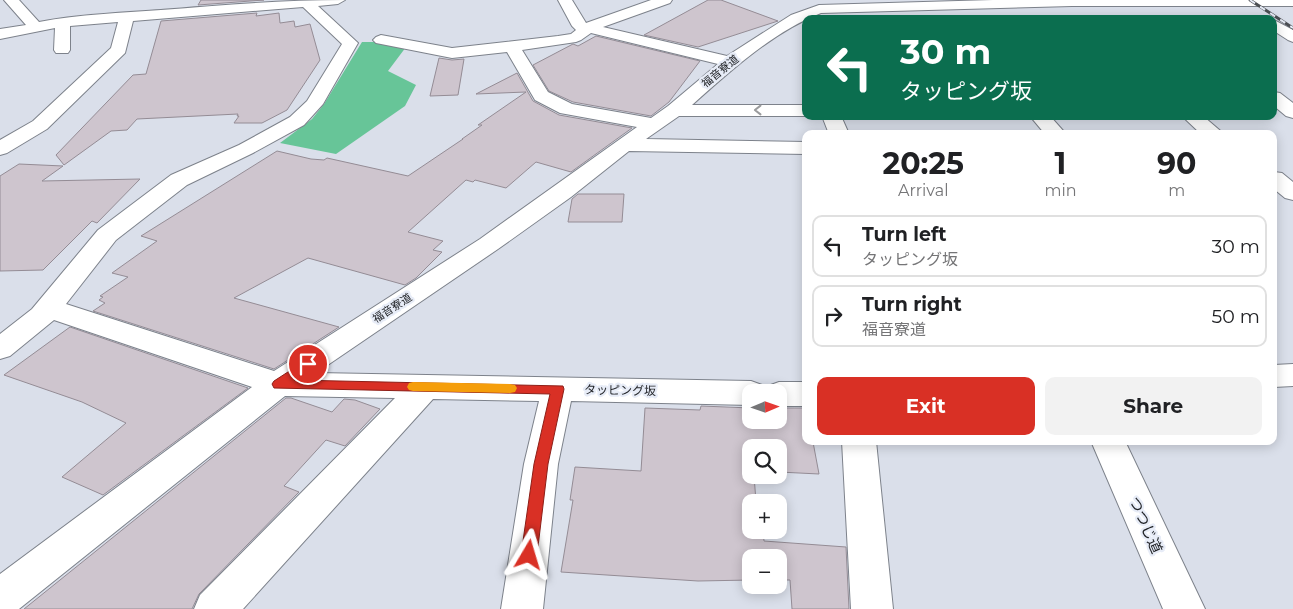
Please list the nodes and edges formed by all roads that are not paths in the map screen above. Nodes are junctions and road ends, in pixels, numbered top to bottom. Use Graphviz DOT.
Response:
graph roads {
  1 [pos="10,0"];
  2 [pos="338,0"];
  3 [pos="565,0"];
  4 [pos="665,0"];
  5 [pos="1243,2"];
  6 [pos="1293,2"];
  7 [pos="272,3"];
  8 [pos="307,3"];
  9 [pos="223,4"];
  10 [pos="811,5"];
  11 [pos="1043,5"];
  12 [pos="1164,7"];
  13 [pos="1056,15"];
  14 [pos="1261,15"];
  15 [pos="125,17"];
  16 [pos="63,22"];
  17 [pos="35,26"];
  18 [pos="1277,26"];
  19 [pos="588,28"];
  20 [pos="0,34"];
  21 [pos="1293,37"];
  22 [pos="381,40"];
  23 [pos="512,46"];
  24 [pos="62,50"];
  25 [pos="730,62"];
  26 [pos="1293,96"];
  27 [pos="1277,98"];
  28 [pos="1277,100"];
  29 [pos="675,110"];
  30 [pos="802,111"];
  31 [pos="1293,112"];
  32 [pos="1043,120"];
  33 [pos="1196,120"];
  34 [pos="654,124"];
  35 [pos="1052,130"];
  36 [pos="1209,130"];
  37 [pos="624,145"];
  38 [pos="802,148"];
  39 [pos="0,149"];
  40 [pos="1277,180"];
  41 [pos="1293,193"];
  42 [pos="64,313"];
  43 [pos="0,349"];
  44 [pos="1293,375"];
  45 [pos="1277,376"];
  46 [pos="278,384"];
  47 [pos="425,387"];
  48 [pos="558,389"];
  49 [pos="742,393"];
  50 [pos="788,394"];
  51 [pos="802,394"];
  52 [pos="859,445"];
  53 [pos="1110,445"];
  54 [pos="0,599"];
  55 [pos="215,609"];
  56 [pos="522,609"];
  57 [pos="872,609"];
  58 [pos="1184,609"];
  1 -- 17 [label="street"];
  2 -- 8 [label="street"];
  3 -- 19 [label="street"];
  4 -- 19 [label="street"];
  5 -- 6 [label="street, 福音寮道"];
  5 -- 12 [label="street, 福音寮道"];
  5 -- 14 [label="street"];
  7 -- 8 [label="street"];
  7 -- 9 [label="street"];
  8 -- 43 [label="street"];
  9 -- 15 [label="street"];
  10 -- 11 [label="street, 福音寮道"];
  10 -- 25 [label="street, 福音寮道"];
  11 -- 12 [label="street, 福音寮道"];
  11 -- 13 [label="street"];
  15 -- 16 [label="street"];
  15 -- 39 [label="street"];
  16 -- 17 [label="street"];
  16 -- 24 [label="street"];
  17 -- 20 [label="street"];
  18 -- 21 [label="street"];
  19 -- 23 [label="street"];
  19 -- 25 [label="street"];
  22 -- 23 [label="street"];
  23 -- 34 [label="street"];
  25 -- 29 [label="street, 福音寮道"];
  26 -- 27 [label="street"];
  28 -- 31 [label="street"];
  30 -- 29 [label="street, one-way"];
  29 -- 34 [label="street, 福音寮道"];
  32 -- 35 [label="street"];
  33 -- 36 [label="street"];
  34 -- 37 [label="street, 福音寮道"];
  37 -- 38 [label="street"];
  37 -- 46 [label="street, 福音寮道"];
  40 -- 41 [label="street"];
  42 -- 46 [label="street, タッピング坂"];
  44 -- 45 [label="street"];
  46 -- 47 [label="street, タッピング坂"];
  46 -- 54 [label="street, 福音寮道"];
  47 -- 48 [label="street, タッピング坂"];
  47 -- 55 [label="street"];
  48 -- 49 [label="street, タッピング坂"];
  48 -- 56 [label="street"];
  50 -- 51 [label="street"];
  52 -- 57 [label="street"];
  53 -- 58 [label="street, つつじ道"];
}
